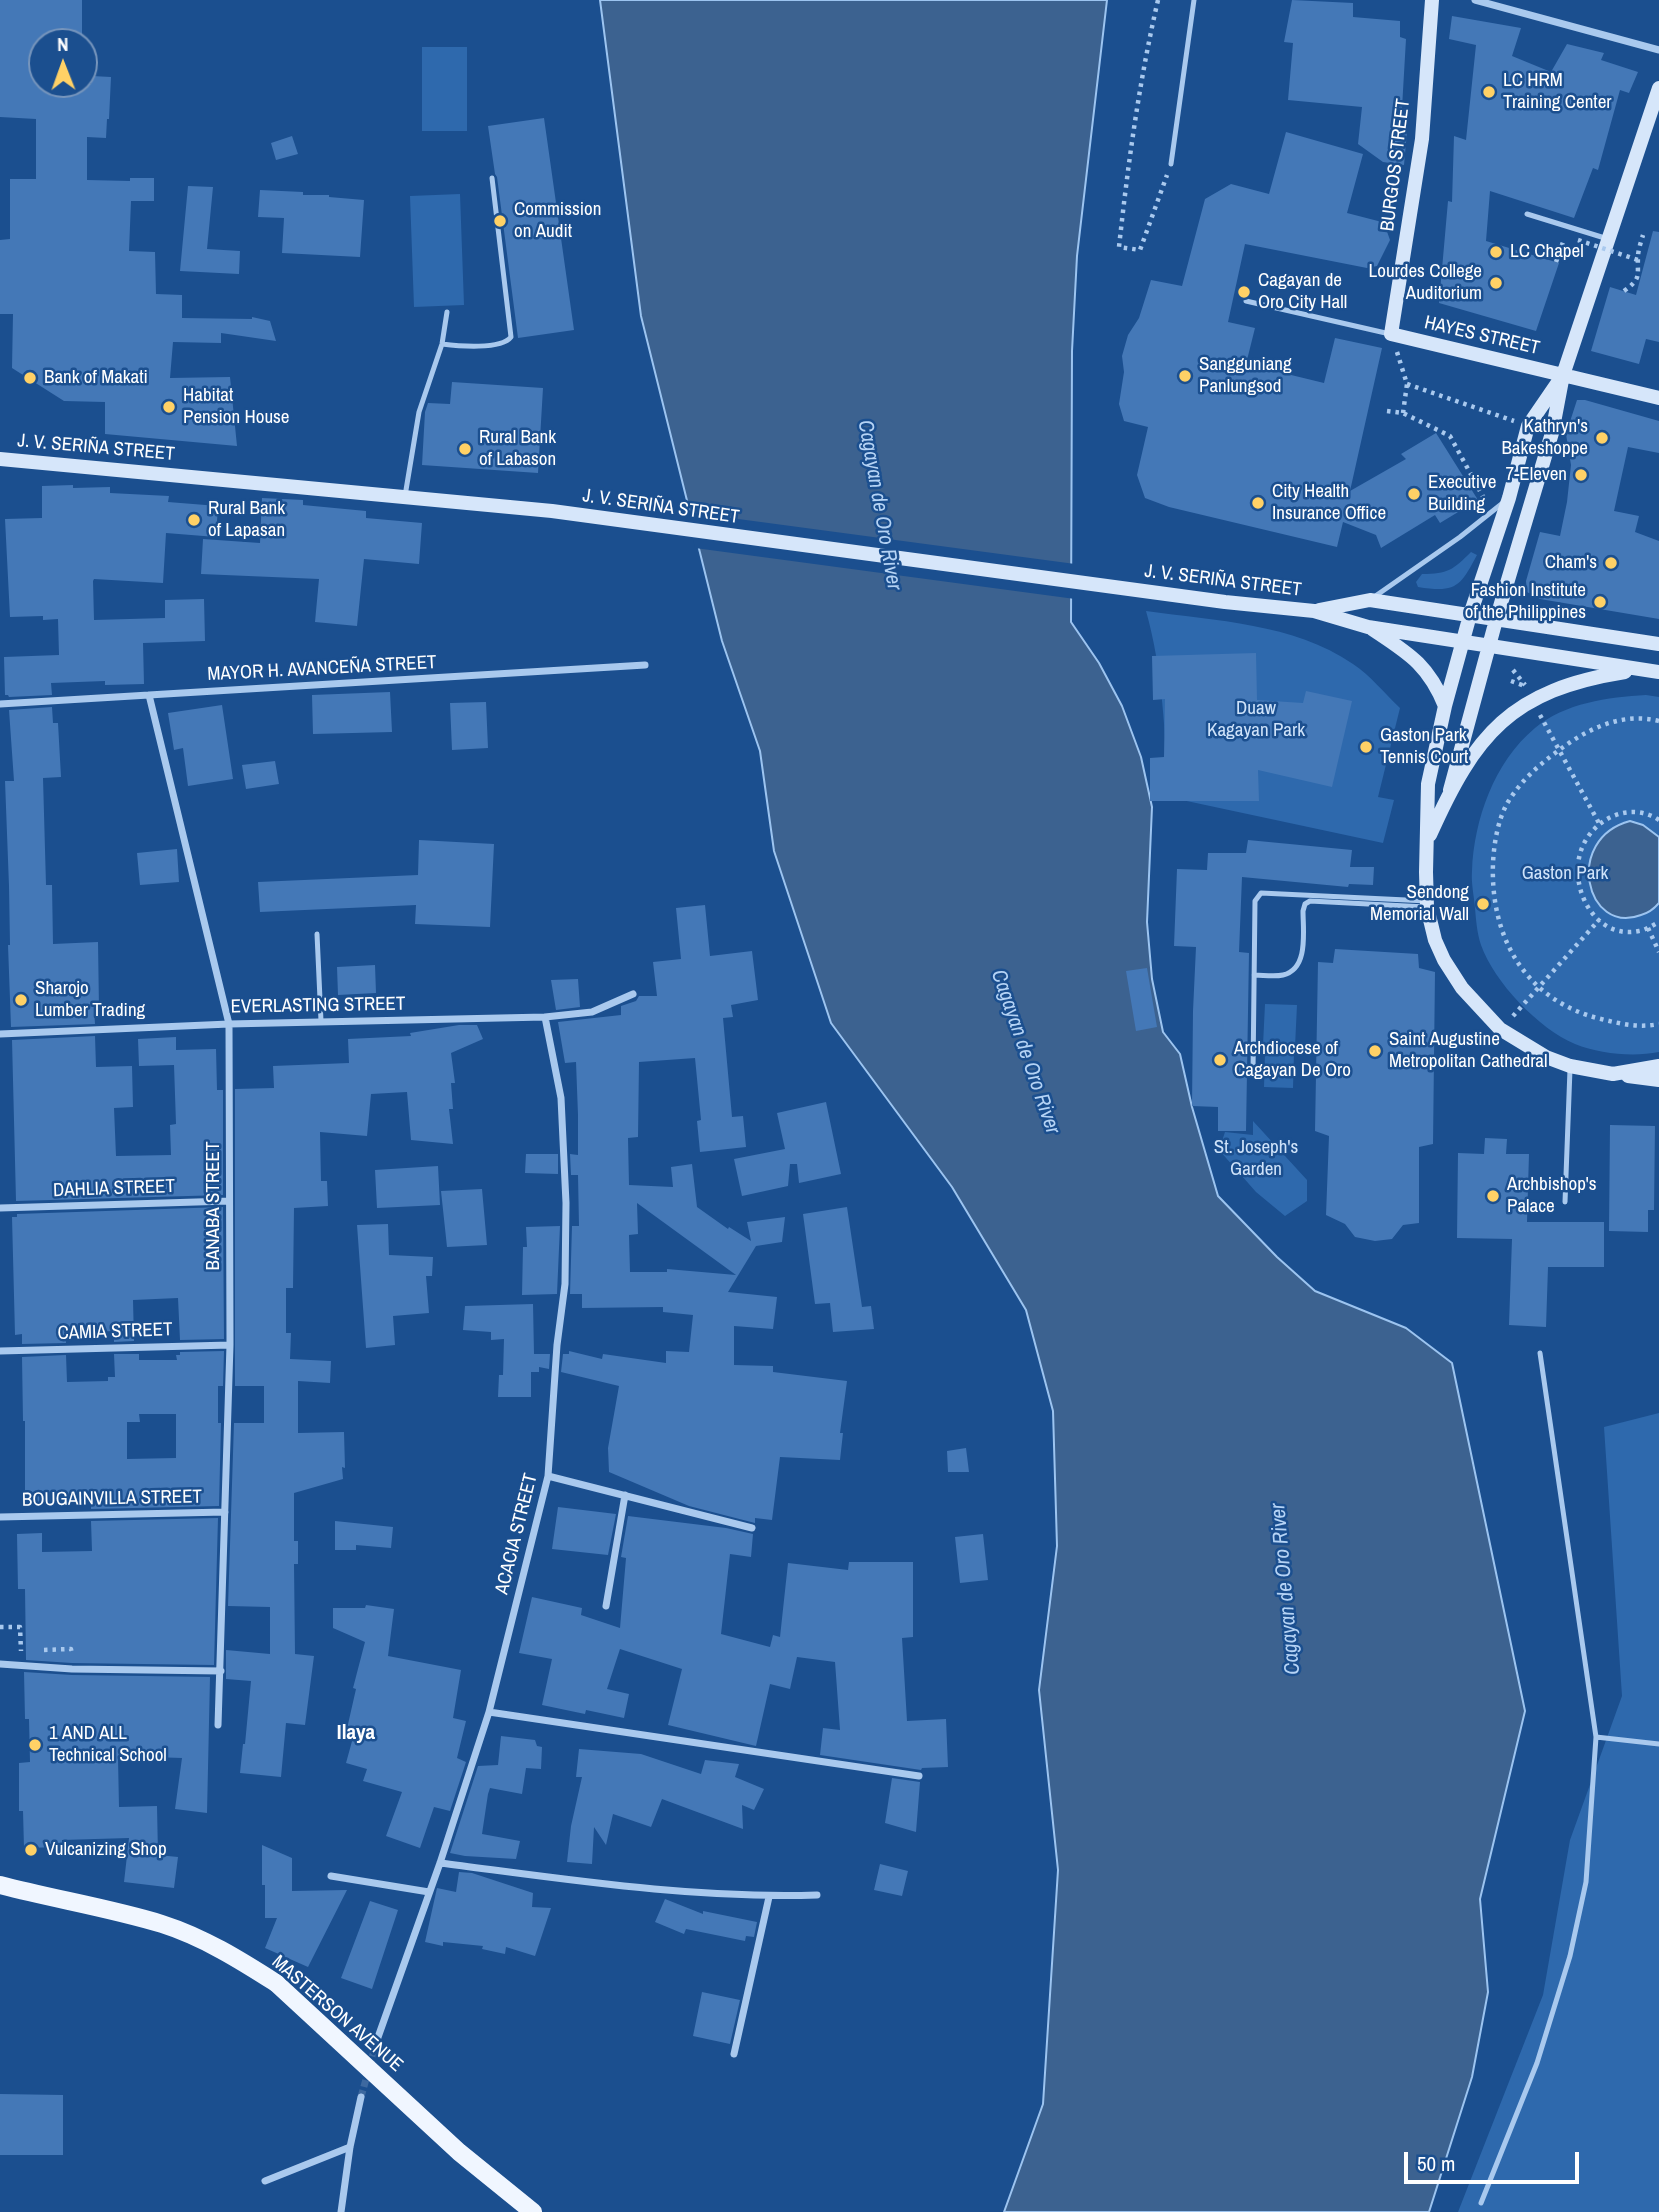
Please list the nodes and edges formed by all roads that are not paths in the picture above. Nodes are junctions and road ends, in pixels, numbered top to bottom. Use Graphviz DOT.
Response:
graph roads {
  1 [pos="1194,0"];
  2 [pos="1432,0"];
  3 [pos="1475,0"];
  4 [pos="1659,50"];
  5 [pos="1659,88"];
  6 [pos="1171,164"];
  7 [pos="492,178"];
  8 [pos="1527,214"];
  9 [pos="1608,239"];
  10 [pos="1246,301"];
  11 [pos="447,312"];
  12 [pos="1391,334"];
  13 [pos="442,344"];
  14 [pos="1563,375"];
  15 [pos="1659,398"];
  16 [pos="0,459"];
  17 [pos="405,497"];
  18 [pos="1509,498"];
  19 [pos="1370,600"];
  20 [pos="1314,611"];
  21 [pos="1470,615"];
  22 [pos="1496,620"];
  23 [pos="1368,626"];
  24 [pos="1463,642"];
  25 [pos="1659,645"];
  26 [pos="1489,646"];
  27 [pos="645,666"];
  28 [pos="1640,669"];
  29 [pos="1659,672"];
  30 [pos="149,695"];
  31 [pos="0,704"];
  32 [pos="1445,706"];
  33 [pos="1450,790"];
  34 [pos="1427,843"];
  35 [pos="1427,904"];
  36 [pos="317,934"];
  37 [pos="1254,975"];
  38 [pos="632,994"];
  39 [pos="545,1017"];
  40 [pos="321,1021"];
  41 [pos="229,1024"];
  42 [pos="0,1034"];
  43 [pos="1570,1066"];
  44 [pos="1659,1066"];
  45 [pos="1253,1072"];
  46 [pos="1612,1074"];
  47 [pos="1659,1080"];
  48 [pos="229,1201"];
  49 [pos="1565,1202"];
  50 [pos="0,1208"];
  51 [pos="230,1345"];
  52 [pos="0,1351"];
  53 [pos="1539,1353"];
  54 [pos="548,1476"];
  55 [pos="625,1495"];
  56 [pos="225,1512"];
  57 [pos="0,1517"];
  58 [pos="752,1528"];
  59 [pos="606,1606"];
  60 [pos="0,1664"];
  61 [pos="221,1671"];
  62 [pos="489,1712"];
  63 [pos="218,1726"];
  64 [pos="1596,1737"];
  65 [pos="1659,1744"];
  66 [pos="919,1776"];
  67 [pos="440,1863"];
  68 [pos="331,1876"];
  69 [pos="0,1885"];
  70 [pos="429,1892"];
  71 [pos="817,1895"];
  72 [pos="769,1897"];
  73 [pos="377,2040"];
  74 [pos="734,2053"];
  75 [pos="361,2097"];
  76 [pos="350,2147"];
  77 [pos="265,2181"];
  78 [pos="1481,2203"];
  79 [pos="341,2212"];
  80 [pos="533,2212"];
  1 -- 6 [label="lane"];
  2 -- 12 [label="main road, BURGOS STREET"];
  3 -- 4 [label="street"];
  5 -- 9 [label="main road"];
  7 -- 13 [label="lane"];
  8 -- 9 [label="lane"];
  9 -- 14 [label="main road"];
  10 -- 12 [label="lane"];
  11 -- 13 [label="lane"];
  12 -- 14 [label="main road, HAYES STREET"];
  13 -- 17 [label="lane"];
  14 -- 15 [label="main road, HAYES STREET"];
  14 -- 18 [label="main road"];
  14 -- 22 [label="main road"];
  16 -- 17 [label="main road, J. V. SERIÑA STREET"];
  17 -- 20 [label="main road, J. V. SERIÑA STREET"];
  18 -- 19 [label="lane"];
  18 -- 21 [label="main road"];
  19 -- 20 [label="main road, J. V. SERIÑA STREET"];
  19 -- 21 [label="main road, J. V. SERIÑA STREET"];
  20 -- 23 [label="main road, J. V. SERIÑA STREET"];
  21 -- 22 [label="main road, J. V. SERIÑA STREET"];
  21 -- 24 [label="main road"];
  22 -- 25 [label="main road, J. V. SERIÑA STREET"];
  22 -- 26 [label="main road"];
  23 -- 24 [label="main road, J. V. SERIÑA STREET"];
  23 -- 32 [label="main road"];
  24 -- 26 [label="main road, J. V. SERIÑA STREET"];
  24 -- 32 [label="main road"];
  26 -- 28 [label="main road, J. V. SERIÑA STREET"];
  26 -- 33 [label="main road"];
  27 -- 30 [label="street, MAYOR H. AVANCEÑA STREET"];
  28 -- 29 [label="main road, J. V. SERIÑA STREET"];
  28 -- 33 [label="main road"];
  30 -- 31 [label="street, MAYOR H. AVANCEÑA STREET"];
  30 -- 41 [label="street, BANABA STREET"];
  32 -- 34 [label="main road"];
  33 -- 34 [label="main road"];
  34 -- 35 [label="main road"];
  35 -- 37 [label="lane"];
  35 -- 37 [label="lane"];
  35 -- 43 [label="main road"];
  36 -- 40 [label="lane"];
  37 -- 45 [label="lane"];
  38 -- 39 [label="street, EVERLASTING STREET"];
  39 -- 40 [label="street, EVERLASTING STREET"];
  39 -- 54 [label="street, ACACIA STREET"];
  40 -- 41 [label="street, EVERLASTING STREET"];
  41 -- 42 [label="street, EVERLASTING STREET"];
  41 -- 48 [label="street, BANABA STREET"];
  43 -- 46 [label="main road"];
  43 -- 49 [label="lane"];
  44 -- 46 [label="main road"];
  46 -- 47 [label="main road"];
  48 -- 50 [label="street, DAHLIA STREET"];
  48 -- 51 [label="street, BANABA STREET"];
  51 -- 52 [label="street, CAMIA STREET"];
  51 -- 56 [label="street, BANABA STREET"];
  53 -- 64 [label="lane"];
  54 -- 55 [label="street"];
  54 -- 62 [label="street, ACACIA STREET"];
  55 -- 58 [label="street"];
  55 -- 59 [label="street"];
  56 -- 57 [label="street, BOUGAINVILLA STREET"];
  56 -- 61 [label="street, BANABA STREET"];
  60 -- 61 [label="street"];
  61 -- 63 [label="street, BANABA STREET"];
  62 -- 66 [label="street"];
  62 -- 67 [label="street, ACACIA STREET"];
  64 -- 65 [label="lane"];
  64 -- 78 [label="lane"];
  67 -- 70 [label="street, ACACIA STREET"];
  67 -- 72 [label="street"];
  68 -- 70 [label="street"];
  69 -- 80 [label="main road, MASTERSON AVENUE, bridge"];
  70 -- 73 [label="street, ACACIA STREET"];
  71 -- 72 [label="street"];
  72 -- 74 [label="street"];
  75 -- 76 [label="street"];
  76 -- 77 [label="street"];
  76 -- 79 [label="street"];
}
